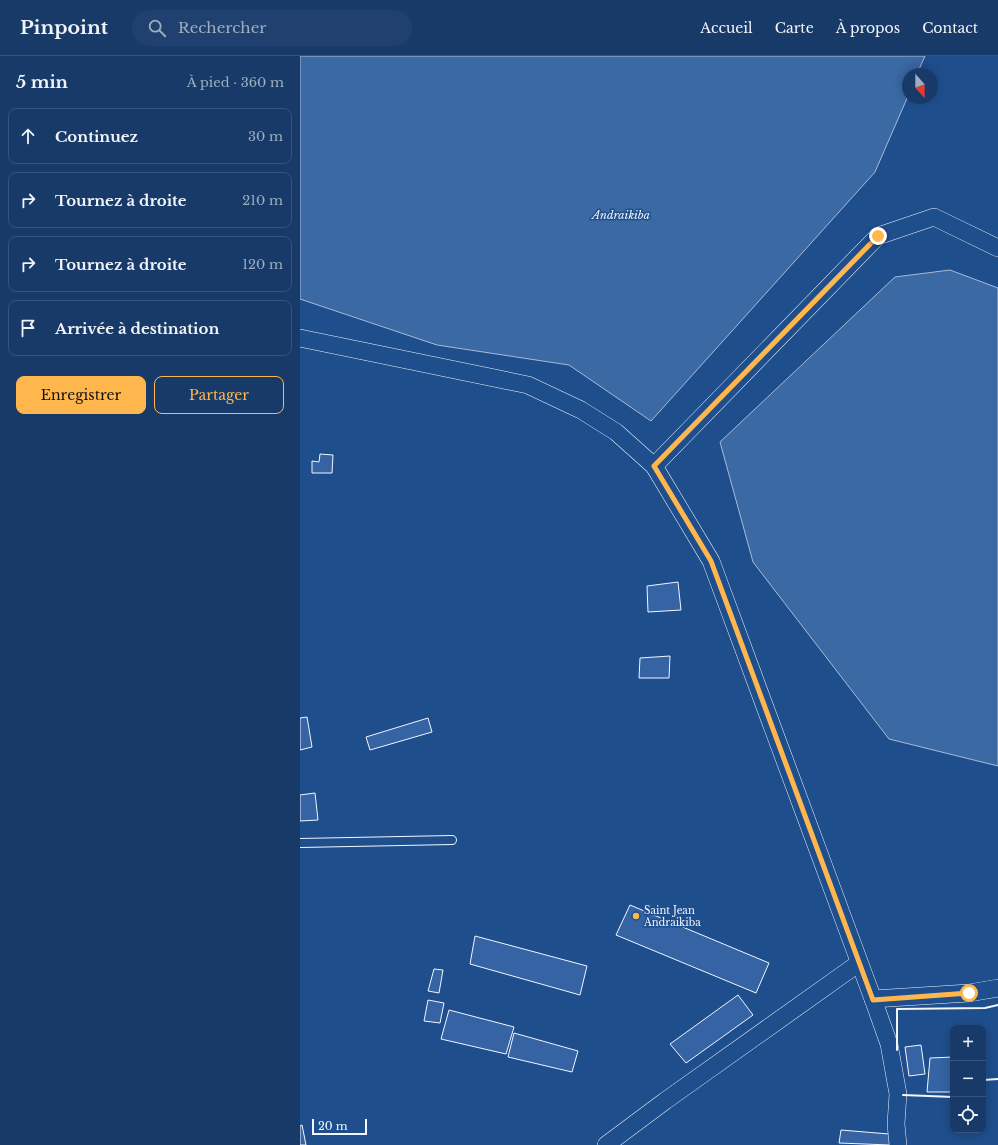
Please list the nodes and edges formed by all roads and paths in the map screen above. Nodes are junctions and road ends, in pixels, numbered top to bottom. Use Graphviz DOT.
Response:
graph roads {
  1 [pos="998,248"];
  2 [pos="300,338"];
  3 [pos="654,466"];
  4 [pos="452,840"];
  5 [pos="300,843"];
  6 [pos="859,963"];
  7 [pos="998,988"];
  8 [pos="873,1000"];
  9 [pos="606,1145"];
  10 [pos="898,1145"];
  1 -- 3 [label="street"];
  2 -- 3 [label="street"];
  3 -- 6 [label="street"];
  4 -- 5 [label="lane"];
  6 -- 8 [label="street"];
  6 -- 9 [label="street"];
  7 -- 8 [label="street"];
  8 -- 10 [label="street"];
}
